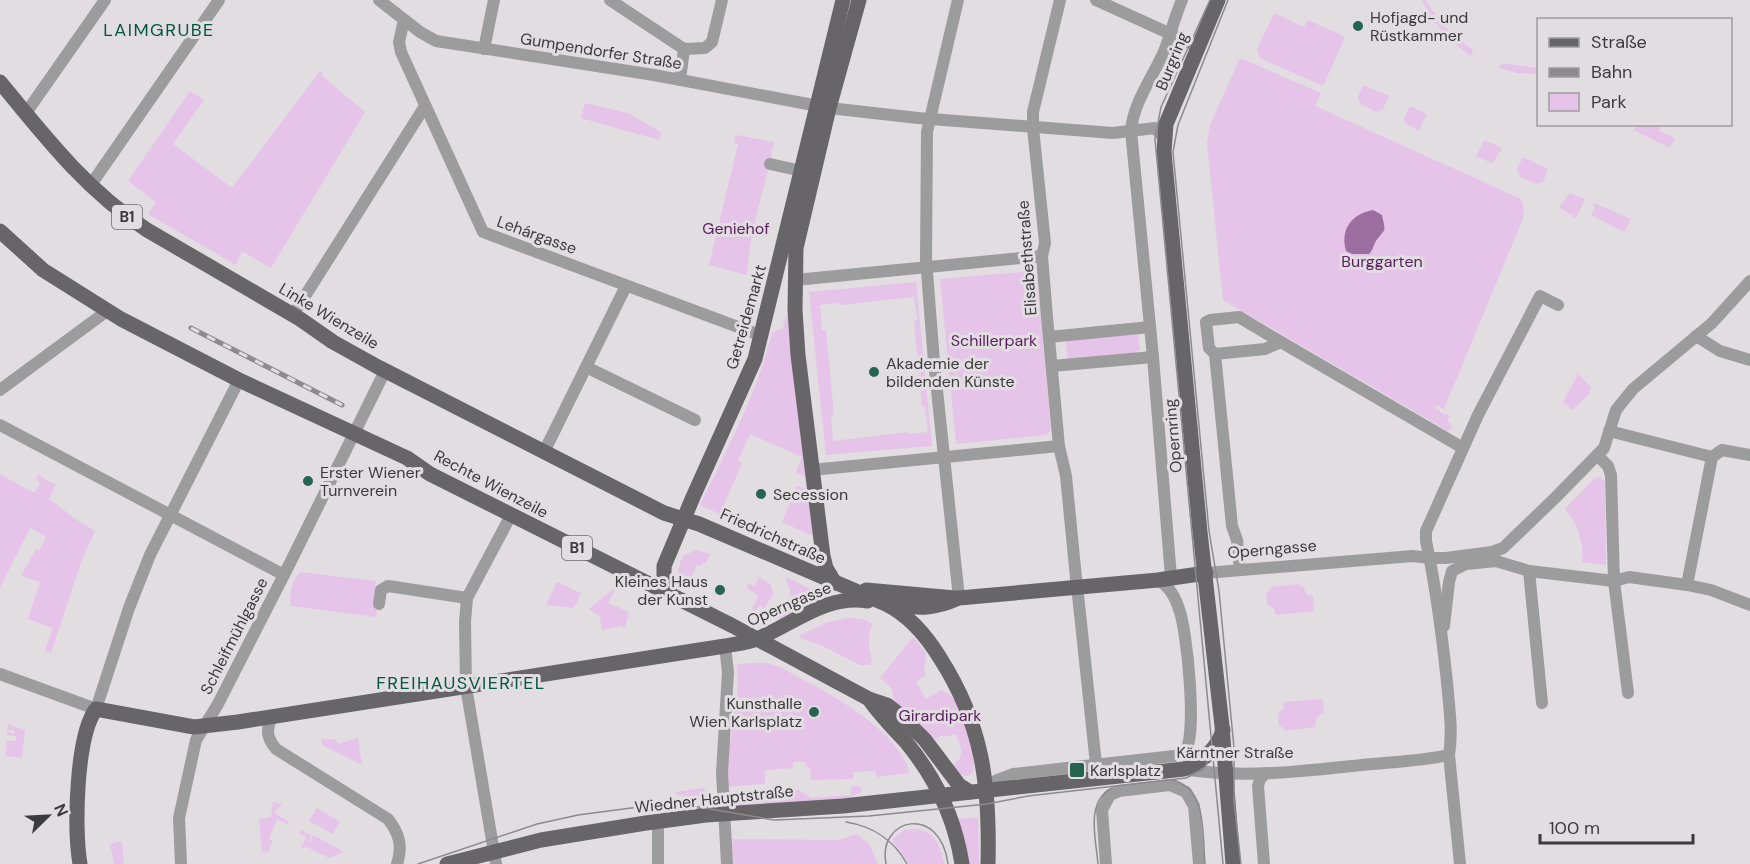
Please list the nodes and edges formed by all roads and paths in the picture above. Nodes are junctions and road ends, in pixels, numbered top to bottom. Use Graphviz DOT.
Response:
graph roads {
  1 [pos="105,0"];
  2 [pos="219,0"];
  3 [pos="379,0"];
  4 [pos="494,0"];
  5 [pos="610,0"];
  6 [pos="722,0"];
  7 [pos="843,0"];
  8 [pos="859,0"];
  9 [pos="958,0"];
  10 [pos="1060,0"];
  11 [pos="1096,0"];
  12 [pos="1182,0"];
  13 [pos="1218,0"];
  14 [pos="404,20"];
  15 [pos="1170,33"];
  16 [pos="1197,46"];
  17 [pos="484,49"];
  18 [pos="684,49"];
  19 [pos="680,80"];
  20 [pos="0,82"];
  21 [pos="425,106"];
  22 [pos="824,107"];
  23 [pos="26,113"];
  24 [pos="930,118"];
  25 [pos="1033,128"];
  26 [pos="1131,131"];
  27 [pos="1164,138"];
  28 [pos="770,164"];
  29 [pos="802,171"];
  30 [pos="90,186"];
  31 [pos="0,232"];
  32 [pos="1042,256"];
  33 [pos="927,268"];
  34 [pos="795,280"];
  35 [pos="1750,281"];
  36 [pos="626,286"];
  37 [pos="1558,305"];
  38 [pos="106,311"];
  39 [pos="293,315"];
  40 [pos="1150,327"];
  41 [pos="762,336"];
  42 [pos="1696,336"];
  43 [pos="1049,337"];
  44 [pos="1281,342"];
  45 [pos="1215,354"];
  46 [pos="1153,357"];
  47 [pos="1750,360"];
  48 [pos="1052,366"];
  49 [pos="586,367"];
  50 [pos="385,371"];
  51 [pos="239,380"];
  52 [pos="0,390"];
  53 [pos="695,420"];
  54 [pos="0,425"];
  55 [pos="1609,431"];
  56 [pos="354,433"];
  57 [pos="1059,446"];
  58 [pos="1464,448"];
  59 [pos="544,452"];
  60 [pos="1597,455"];
  61 [pos="1750,455"];
  62 [pos="1712,457"];
  63 [pos="944,458"];
  64 [pos="812,470"];
  65 [pos="511,515"];
  66 [pos="169,516"];
  67 [pos="684,519"];
  68 [pos="1497,551"];
  69 [pos="1430,558"];
  70 [pos="1446,558"];
  71 [pos="1510,564"];
  72 [pos="1240,570"];
  73 [pos="1452,571"];
  74 [pos="1530,571"];
  75 [pos="1206,573"];
  76 [pos="284,575"];
  77 [pos="1164,579"];
  78 [pos="1614,580"];
  79 [pos="841,585"];
  80 [pos="1687,585"];
  81 [pos="1078,591"];
  82 [pos="672,596"];
  83 [pos="466,598"];
  84 [pos="959,598"];
  85 [pos="379,604"];
  86 [pos="886,604"];
  87 [pos="1750,605"];
  88 [pos="710,615"];
  89 [pos="1442,633"];
  90 [pos="757,639"];
  91 [pos="724,646"];
  92 [pos="0,674"];
  93 [pos="466,687"];
  94 [pos="1628,693"];
  95 [pos="869,699"];
  96 [pos="1542,703"];
  97 [pos="96,709"];
  98 [pos="271,718"];
  99 [pos="204,726"];
  100 [pos="1223,730"];
  101 [pos="1449,755"];
  102 [pos="1182,761"];
  103 [pos="1096,764"];
  104 [pos="1225,773"];
  105 [pos="1266,773"];
  106 [pos="978,791"];
  107 [pos="940,795"];
  108 [pos="724,814"];
  109 [pos="658,821"];
  110 [pos="495,858"];
  111 [pos="80,864"];
  112 [pos="181,864"];
  113 [pos="397,864"];
  114 [pos="447,864"];
  115 [pos="658,864"];
  116 [pos="727,864"];
  117 [pos="962,864"];
  118 [pos="988,864"];
  119 [pos="1106,864"];
  120 [pos="1199,864"];
  121 [pos="1233,864"];
  122 [pos="1264,864"];
  123 [pos="1460,864"];
  1 -- 23 [label="street"];
  2 -- 30 [label="street"];
  3 -- 14 [label="street, Gumpendorfer Straße"];
  4 -- 17 [label="street"];
  5 -- 18 [label="street"];
  6 -- 18 [label="street"];
  7 -- 22 [label="main road, Getreidemarkt"];
  8 -- 22 [label="main road, Getreidemarkt"];
  9 -- 24 [label="street"];
  10 -- 25 [label="street, Elisabethstraße"];
  11 -- 15 [label="street"];
  12 -- 15 [label="street, Burgring"];
  13 -- 16 [label="main road, Burgring"];
  14 -- 17 [label="street, Gumpendorfer Straße"];
  14 -- 21 [label="street, Lehárgasse"];
  15 -- 16 [label="street"];
  15 -- 26 [label="street, Burgring"];
  16 -- 27 [label="main road, Burgring"];
  17 -- 19 [label="street, Gumpendorfer Straße"];
  18 -- 19 [label="street"];
  19 -- 22 [label="street, Gumpendorfer Straße"];
  20 -- 23 [label="main road, Linke Wienzeile / B1"];
  21 -- 36 [label="street, Lehárgasse"];
  21 -- 39 [label="street"];
  22 -- 24 [label="street, Gumpendorfer Straße"];
  22 -- 29 [label="main road, Getreidemarkt"];
  22 -- 34 [label="main road, Getreidemarkt"];
  23 -- 30 [label="main road, Linke Wienzeile / B1"];
  24 -- 25 [label="street, Gumpendorfer Straße"];
  24 -- 33 [label="street"];
  25 -- 26 [label="street, Gumpendorfer Straße"];
  25 -- 32 [label="street, Elisabethstraße"];
  26 -- 27 [label="street, Gumpendorfer Straße"];
  26 -- 40 [label="street, Opernring"];
  27 -- 75 [label="main road, Opernring"];
  28 -- 29 [label="street"];
  29 -- 41 [label="main road, Getreidemarkt"];
  30 -- 39 [label="main road, Linke Wienzeile / B1"];
  31 -- 38 [label="main road, Rechte Wienzeile / B1"];
  32 -- 33 [label="street"];
  32 -- 43 [label="street, Elisabethstraße"];
  33 -- 34 [label="street"];
  33 -- 63 [label="street"];
  34 -- 64 [label="main road, Getreidemarkt"];
  35 -- 42 [label="street"];
  36 -- 41 [label="street, Lehárgasse"];
  36 -- 49 [label="street"];
  37 -- 58 [label="street"];
  38 -- 51 [label="main road, Rechte Wienzeile / B1"];
  38 -- 52 [label="street"];
  39 -- 50 [label="main road, Linke Wienzeile / B1"];
  40 -- 43 [label="street"];
  40 -- 46 [label="street, Opernring"];
  41 -- 67 [label="main road, Getreidemarkt"];
  42 -- 47 [label="street"];
  42 -- 55 [label="street"];
  43 -- 48 [label="street, Elisabethstraße"];
  44 -- 45 [label="street"];
  44 -- 45 [label="street"];
  44 -- 58 [label="street"];
  45 -- 72 [label="street"];
  46 -- 48 [label="street"];
  46 -- 77 [label="street, Opernring"];
  48 -- 57 [label="street, Elisabethstraße"];
  49 -- 53 [label="street"];
  49 -- 59 [label="street"];
  50 -- 56 [label="street, Schleifmühlgasse"];
  50 -- 59 [label="main road, Linke Wienzeile / B1"];
  51 -- 56 [label="main road, Rechte Wienzeile / B1"];
  51 -- 66 [label="street"];
  54 -- 66 [label="street"];
  55 -- 60 [label="street"];
  55 -- 62 [label="street"];
  56 -- 65 [label="main road, Rechte Wienzeile / B1"];
  56 -- 76 [label="street, Schleifmühlgasse"];
  57 -- 63 [label="street"];
  57 -- 81 [label="street, Elisabethstraße"];
  58 -- 69 [label="street"];
  59 -- 67 [label="main road, Linke Wienzeile / B1"];
  60 -- 68 [label="street"];
  60 -- 78 [label="street"];
  61 -- 62 [label="street"];
  62 -- 80 [label="street"];
  63 -- 64 [label="street"];
  63 -- 84 [label="street"];
  64 -- 79 [label="main road, Getreidemarkt"];
  65 -- 82 [label="main road, Rechte Wienzeile / B1"];
  65 -- 83 [label="street"];
  66 -- 76 [label="street"];
  66 -- 97 [label="street"];
  67 -- 79 [label="main road, Friedrichstraße / B1"];
  67 -- 82 [label="main road, Getreidemarkt"];
  68 -- 70 [label="street, Operngasse"];
  68 -- 71 [label="street"];
  69 -- 70 [label="street, Operngasse"];
  69 -- 72 [label="street, Operngasse"];
  69 -- 89 [label="street"];
  70 -- 73 [label="street"];
  71 -- 73 [label="street"];
  71 -- 74 [label="street"];
  72 -- 75 [label="street, Operngasse"];
  73 -- 89 [label="street"];
  74 -- 78 [label="street"];
  74 -- 96 [label="street"];
  75 -- 77 [label="main road, Operngasse"];
  75 -- 100 [label="main road, Opernring"];
  76 -- 99 [label="street, Schleifmühlgasse"];
  77 -- 81 [label="main road, Operngasse"];
  77 -- 102 [label="street"];
  78 -- 80 [label="street"];
  78 -- 94 [label="street"];
  79 -- 84 [label="main road, Friedrichstraße"];
  79 -- 86 [label="main road, Friedrichstraße / B1"];
  80 -- 87 [label="street"];
  81 -- 84 [label="main road, Operngasse"];
  81 -- 103 [label="street, Elisabethstraße"];
  82 -- 88 [label="main road, Rechte Wienzeile / B1"];
  83 -- 85 [label="street"];
  83 -- 93 [label="street"];
  84 -- 86 [label="main road, Operngasse"];
  86 -- 90 [label="main road, Operngasse"];
  86 -- 106 [label="main road, Friedrichstraße / B1"];
  88 -- 90 [label="main road, Rechte Wienzeile / B1"];
  88 -- 91 [label="main road"];
  89 -- 101 [label="street"];
  90 -- 91 [label="main road, Operngasse"];
  90 -- 95 [label="main road, Rechte Wienzeile / B1"];
  91 -- 93 [label="main road, Operngasse"];
  91 -- 108 [label="street"];
  92 -- 97 [label="street"];
  93 -- 98 [label="main road, Operngasse"];
  93 -- 110 [label="street"];
  95 -- 106 [label="main road"];
  95 -- 107 [label="main road, Rechte Wienzeile / B1"];
  97 -- 99 [label="main road, Operngasse"];
  97 -- 111 [label="main road"];
  98 -- 99 [label="main road, Operngasse"];
  98 -- 113 [label="street"];
  99 -- 112 [label="street, Schleifmühlgasse"];
  100 -- 102 [label="main road"];
  100 -- 104 [label="main road, Opernring"];
  101 -- 105 [label="street, Kärntner Straße"];
  101 -- 123 [label="street"];
  102 -- 103 [label="street, Kärntner Straße"];
  102 -- 104 [label="street, Kärntner Straße"];
  102 -- 106 [label="main road, Kärntner Straße"];
  103 -- 106 [label="street, Kärntner Straße"];
  104 -- 105 [label="street, Kärntner Straße"];
  104 -- 121 [label="main road, Opernring"];
  105 -- 122 [label="street"];
  106 -- 107 [label="main road, Kärntner Straße"];
  106 -- 118 [label="main road, B1"];
  107 -- 108 [label="main road, Wiedner Hauptstraße"];
  107 -- 117 [label="main road, B1"];
  108 -- 109 [label="main road, Wiedner Hauptstraße"];
  108 -- 116 [label="street"];
  109 -- 110 [label="main road, Wiedner Hauptstraße"];
  109 -- 115 [label="street"];
  110 -- 114 [label="main road, Wiedner Hauptstraße"];
  119 -- 120 [label="street, Kärntner Straße"];
}
